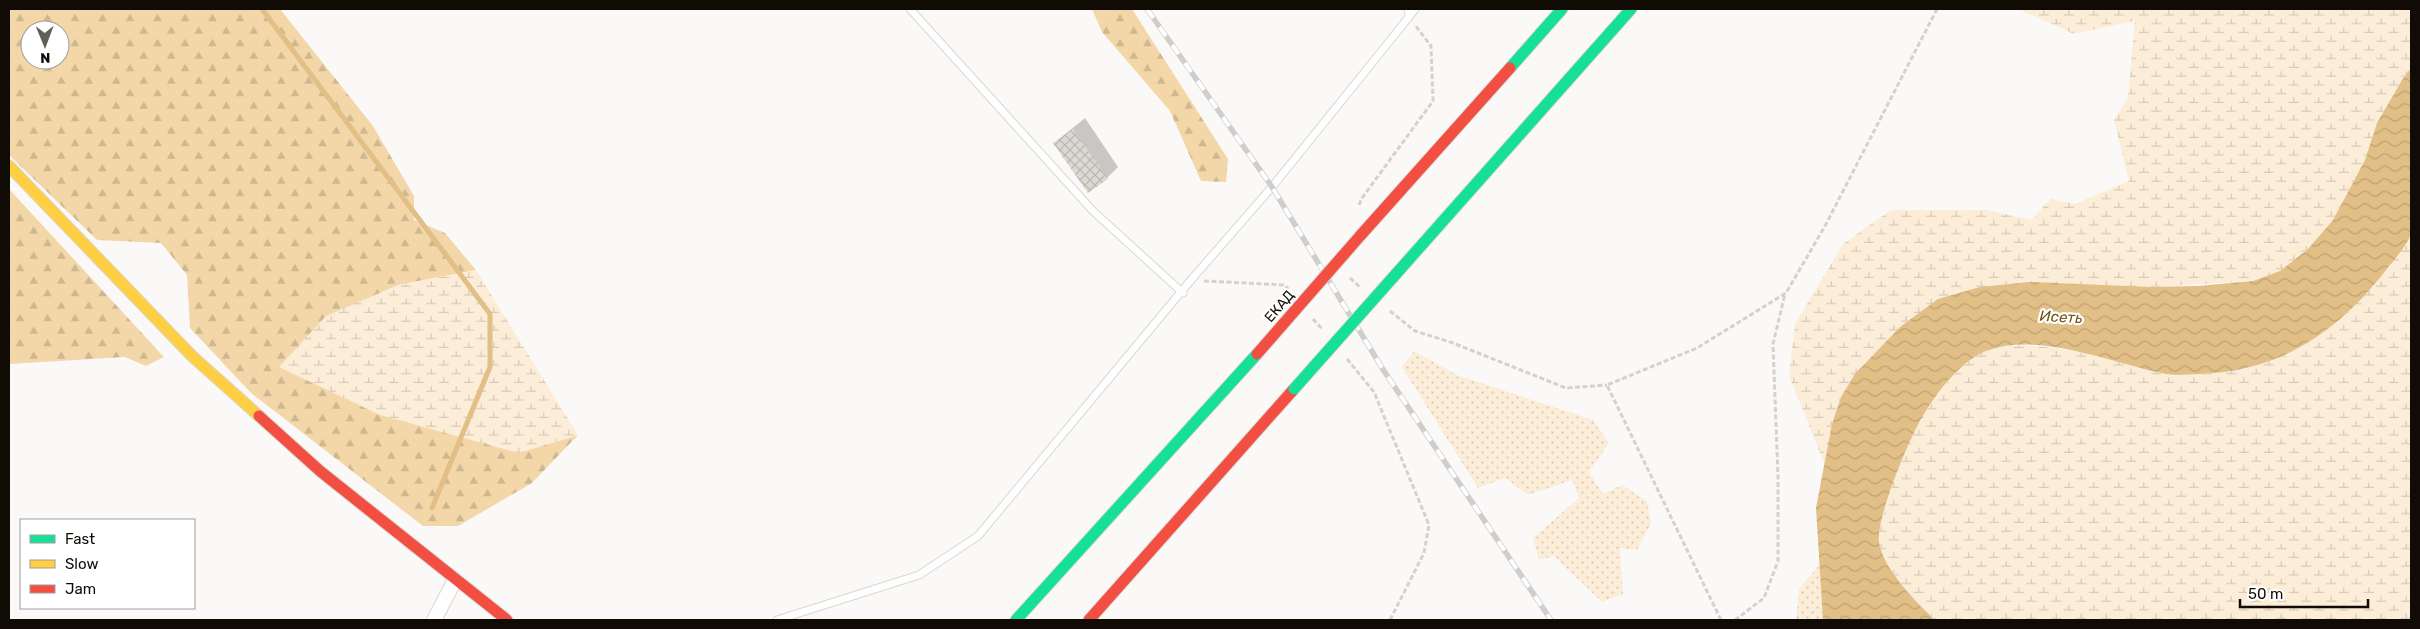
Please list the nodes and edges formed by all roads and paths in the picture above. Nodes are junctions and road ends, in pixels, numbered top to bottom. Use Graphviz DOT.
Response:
graph roads {
  1 [pos="910,9"];
  2 [pos="1408,9"];
  3 [pos="1415,9"];
  4 [pos="1562,9"];
  5 [pos="1631,9"];
  6 [pos="1937,9"];
  7 [pos="1409,17"];
  8 [pos="9,166"];
  9 [pos="1191,280"];
  10 [pos="1183,293"];
  11 [pos="1292,293"];
  12 [pos="1786,293"];
  13 [pos="1310,316"];
  14 [pos="1323,331"];
  15 [pos="1342,354"];
  16 [pos="455,580"];
  17 [pos="434,620"];
  18 [pos="507,620"];
  19 [pos="777,620"];
  20 [pos="1016,620"];
  21 [pos="1089,620"];
  22 [pos="1390,620"];
  23 [pos="1721,620"];
  24 [pos="1735,620"];
  1 -- 10 [label="lane"];
  2 -- 7 [label="lane"];
  3 -- 7 [label="lane"];
  4 -- 20 [label="main road, ЕКАД, bridge"];
  5 -- 21 [label="main road, bridge"];
  6 -- 12 [label="path"];
  7 -- 9 [label="lane"];
  8 -- 16 [label="main road"];
  9 -- 10 [label="lane"];
  9 -- 11 [label="path"];
  10 -- 19 [label="lane"];
  12 -- 23 [label="path"];
  12 -- 24 [label="path"];
  13 -- 14 [label="path"];
  15 -- 22 [label="path"];
  16 -- 17 [label="street"];
  16 -- 18 [label="main road"];
}
